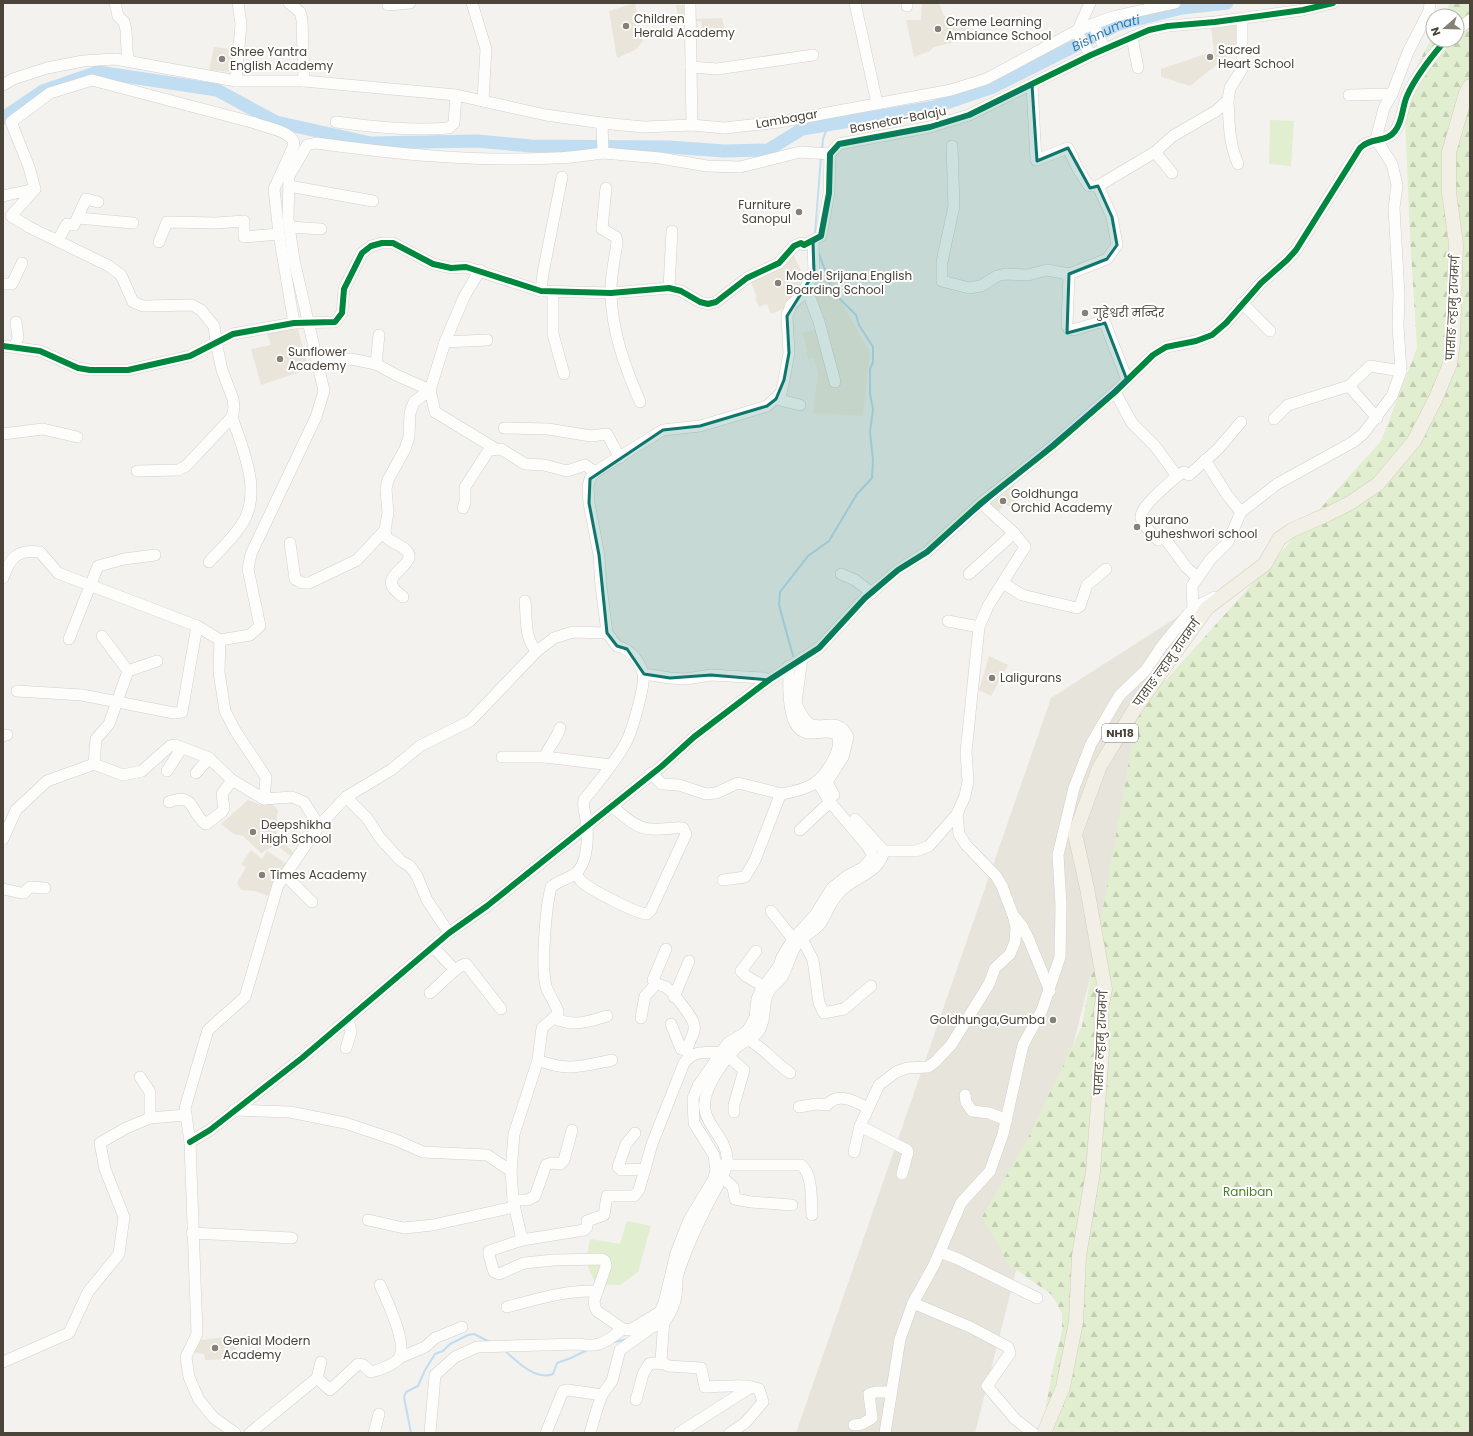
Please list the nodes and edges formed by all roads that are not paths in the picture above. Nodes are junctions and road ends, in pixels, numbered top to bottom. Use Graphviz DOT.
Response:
graph roads {
  1 [pos="115,3"];
  2 [pos="238,3"];
  3 [pos="289,3"];
  4 [pos="410,3"];
  5 [pos="472,3"];
  6 [pos="690,3"];
  7 [pos="855,3"];
  8 [pos="1090,3"];
  9 [pos="1175,3"];
  10 [pos="1333,3"];
  11 [pos="1430,3"];
  12 [pos="388,6"];
  13 [pos="1242,18"];
  14 [pos="1095,27"];
  15 [pos="1078,33"];
  16 [pos="1132,37"];
  17 [pos="1104,46"];
  18 [pos="1440,48"];
  19 [pos="1089,53"];
  20 [pos="813,55"];
  21 [pos="129,60"];
  22 [pos="691,67"];
  23 [pos="1138,68"];
  24 [pos="236,81"];
  25 [pos="304,81"];
  26 [pos="3,85"];
  27 [pos="1032,85"];
  28 [pos="1470,86"];
  29 [pos="1392,94"];
  30 [pos="456,95"];
  31 [pos="1350,95"];
  32 [pos="1228,100"];
  33 [pos="483,101"];
  34 [pos="877,103"];
  35 [pos="336,122"];
  36 [pos="602,123"];
  37 [pos="7,125"];
  38 [pos="692,125"];
  39 [pos="1376,139"];
  40 [pos="952,146"];
  41 [pos="603,151"];
  42 [pos="1155,152"];
  43 [pos="825,153"];
  44 [pos="1238,164"];
  45 [pos="1172,173"];
  46 [pos="562,177"];
  47 [pos="289,186"];
  48 [pos="1098,186"];
  49 [pos="606,188"];
  50 [pos="35,189"];
  51 [pos="3,196"];
  52 [pos="373,201"];
  53 [pos="98,202"];
  54 [pos="78,218"];
  55 [pos="285,222"];
  56 [pos="133,223"];
  57 [pos="321,229"];
  58 [pos="672,231"];
  59 [pos="279,234"];
  60 [pos="819,237"];
  61 [pos="58,240"];
  62 [pos="159,242"];
  63 [pos="22,263"];
  64 [pos="480,270"];
  65 [pos="1069,274"];
  66 [pos="3,284"];
  67 [pos="806,287"];
  68 [pos="669,288"];
  69 [pos="541,291"];
  70 [pos="553,292"];
  71 [pos="611,293"];
  72 [pos="1242,303"];
  73 [pos="16,322"];
  74 [pos="294,323"];
  75 [pos="307,323"];
  76 [pos="1270,331"];
  77 [pos="379,335"];
  78 [pos="487,340"];
  79 [pos="216,342"];
  80 [pos="445,342"];
  81 [pos="3,346"];
  82 [pos="15,347"];
  83 [pos="318,361"];
  84 [pos="376,364"];
  85 [pos="1400,371"];
  86 [pos="564,374"];
  87 [pos="1127,380"];
  88 [pos="835,382"];
  89 [pos="1349,386"];
  90 [pos="430,390"];
  91 [pos="1115,392"];
  92 [pos="776,399"];
  93 [pos="640,402"];
  94 [pos="800,405"];
  95 [pos="232,417"];
  96 [pos="1377,418"];
  97 [pos="1274,419"];
  98 [pos="1240,422"];
  99 [pos="504,428"];
  100 [pos="3,434"];
  101 [pos="77,437"];
  102 [pos="496,449"];
  103 [pos="620,458"];
  104 [pos="1205,460"];
  105 [pos="137,471"];
  106 [pos="596,472"];
  107 [pos="1177,476"];
  108 [pos="981,504"];
  109 [pos="463,508"];
  110 [pos="1241,512"];
  111 [pos="385,530"];
  112 [pos="1014,533"];
  113 [pos="290,543"];
  114 [pos="154,555"];
  115 [pos="209,562"];
  116 [pos="1106,569"];
  117 [pos="841,574"];
  118 [pos="969,574"];
  119 [pos="1198,577"];
  120 [pos="3,578"];
  121 [pos="1003,583"];
  122 [pos="89,585"];
  123 [pos="1236,587"];
  124 [pos="872,593"];
  125 [pos="404,598"];
  126 [pos="525,601"];
  127 [pos="1193,608"];
  128 [pos="948,621"];
  129 [pos="197,626"];
  130 [pos="979,627"];
  131 [pos="607,633"];
  132 [pos="102,636"];
  133 [pos="69,639"];
  134 [pos="220,640"];
  135 [pos="537,651"];
  136 [pos="802,658"];
  137 [pos="156,661"];
  138 [pos="789,666"];
  139 [pos="128,671"];
  140 [pos="644,674"];
  141 [pos="769,680"];
  142 [pos="17,691"];
  143 [pos="117,701"];
  144 [pos="560,728"];
  145 [pos="181,748"];
  146 [pos="545,756"];
  147 [pos="502,757"];
  148 [pos="209,758"];
  149 [pos="94,764"];
  150 [pos="611,765"];
  151 [pos="167,772"];
  152 [pos="196,773"];
  153 [pos="651,773"];
  154 [pos="232,780"];
  155 [pos="817,781"];
  156 [pos="782,794"];
  157 [pos="346,797"];
  158 [pos="264,799"];
  159 [pos="169,802"];
  160 [pos="830,802"];
  161 [pos="612,806"];
  162 [pos="957,814"];
  163 [pos="319,826"];
  164 [pos="587,826"];
  165 [pos="800,830"];
  166 [pos="3,839"];
  167 [pos="884,852"];
  168 [pos="576,873"];
  169 [pos="285,875"];
  170 [pos="723,880"];
  171 [pos="45,888"];
  172 [pos="3,889"];
  173 [pos="312,902"];
  174 [pos="771,911"];
  175 [pos="1013,915"];
  176 [pos="449,933"];
  177 [pos="797,939"];
  178 [pos="433,947"];
  179 [pos="666,949"];
  180 [pos="756,951"];
  181 [pos="688,961"];
  182 [pos="455,970"];
  183 [pos="656,984"];
  184 [pos="871,986"];
  185 [pos="765,990"];
  186 [pos="1050,991"];
  187 [pos="430,993"];
  188 [pos="674,997"];
  189 [pos="501,1009"];
  190 [pos="607,1016"];
  191 [pos="554,1018"];
  192 [pos="641,1018"];
  193 [pos="348,1019"];
  194 [pos="671,1024"];
  195 [pos="749,1040"];
  196 [pos="346,1048"];
  197 [pos="688,1053"];
  198 [pos="724,1057"];
  199 [pos="538,1060"];
  200 [pos="612,1060"];
  201 [pos="790,1073"];
  202 [pos="140,1077"];
  203 [pos="965,1095"];
  204 [pos="799,1107"];
  205 [pos="868,1108"];
  206 [pos="234,1110"];
  207 [pos="734,1112"];
  208 [pos="186,1115"];
  209 [pos="150,1118"];
  210 [pos="1007,1120"];
  211 [pos="860,1126"];
  212 [pos="572,1130"];
  213 [pos="634,1133"];
  214 [pos="190,1142"];
  215 [pos="854,1152"];
  216 [pos="721,1165"];
  217 [pos="645,1169"];
  218 [pos="511,1171"];
  219 [pos="902,1174"];
  220 [pos="722,1177"];
  221 [pos="514,1203"];
  222 [pos="792,1205"];
  223 [pos="812,1214"];
  224 [pos="368,1220"];
  225 [pos="192,1233"];
  226 [pos="292,1238"];
  227 [pos="522,1240"];
  228 [pos="940,1252"];
  229 [pos="380,1285"];
  230 [pos="597,1290"];
  231 [pos="1037,1298"];
  232 [pos="913,1303"];
  233 [pos="507,1307"];
  234 [pos="662,1317"];
  235 [pos="462,1327"];
  236 [pos="623,1329"];
  237 [pos="399,1358"];
  238 [pos="3,1362"];
  239 [pos="321,1362"];
  240 [pos="665,1364"];
  241 [pos="317,1378"];
  242 [pos="751,1387"];
  243 [pos="891,1392"];
  244 [pos="602,1395"];
  245 [pos="636,1400"];
  246 [pos="379,1414"];
  247 [pos="854,1425"];
  248 [pos="235,1433"];
  249 [pos="250,1433"];
  250 [pos="374,1433"];
  251 [pos="430,1433"];
  252 [pos="546,1433"];
  253 [pos="590,1433"];
  254 [pos="679,1433"];
  255 [pos="730,1433"];
  256 [pos="885,1433"];
  257 [pos="1033,1433"];
  258 [pos="1044,1433"];
  1 -- 21 [label="street"];
  2 -- 24 [label="street"];
  3 -- 25 [label="street"];
  4 -- 12 [label="street"];
  5 -- 33 [label="street"];
  6 -- 22 [label="street"];
  7 -- 34 [label="street"];
  8 -- 15 [label="street"];
  9 -- 14 [label="street, Lambagar"];
  10 -- 13 [label="street, Basnetar-Balaju"];
  11 -- 29 [label="street"];
  13 -- 16 [label="street, Basnetar-Balaju"];
  13 -- 32 [label="street"];
  14 -- 15 [label="street, Lambagar"];
  14 -- 17 [label="street"];
  15 -- 19 [label="street"];
  15 -- 34 [label="street, Lambagar"];
  16 -- 17 [label="street, Basnetar-Balaju"];
  16 -- 23 [label="street"];
  17 -- 19 [label="street, Basnetar-Balaju"];
  18 -- 39 [label="street"];
  19 -- 27 [label="street, Basnetar-Balaju"];
  20 -- 22 [label="street"];
  21 -- 24 [label="street, Lambagar"];
  21 -- 26 [label="street, Lambagar"];
  22 -- 38 [label="street"];
  24 -- 25 [label="street, Lambagar"];
  25 -- 30 [label="street, Lambagar"];
  27 -- 43 [label="street, Basnetar-Balaju"];
  27 -- 48 [label="street"];
  28 -- 123 [label="main road, पासाङ ल्हामु राजमर्ग / NH18"];
  29 -- 31 [label="street"];
  29 -- 39 [label="street"];
  30 -- 33 [label="street, Lambagar"];
  30 -- 35 [label="street"];
  32 -- 42 [label="street"];
  32 -- 44 [label="street"];
  33 -- 36 [label="street, Lambagar"];
  34 -- 38 [label="street, Lambagar"];
  36 -- 38 [label="street, Lambagar"];
  36 -- 41 [label="street"];
  37 -- 50 [label="street"];
  37 -- 55 [label="street"];
  39 -- 72 [label="street"];
  39 -- 85 [label="street"];
  40 -- 65 [label="street"];
  41 -- 43 [label="street"];
  41 -- 47 [label="street"];
  42 -- 45 [label="street"];
  42 -- 48 [label="street"];
  43 -- 60 [label="street"];
  46 -- 69 [label="street"];
  47 -- 52 [label="street"];
  47 -- 55 [label="street"];
  48 -- 65 [label="street"];
  49 -- 71 [label="street"];
  50 -- 51 [label="street"];
  50 -- 61 [label="street"];
  53 -- 54 [label="street"];
  54 -- 56 [label="street"];
  54 -- 61 [label="street"];
  55 -- 57 [label="street"];
  55 -- 59 [label="street"];
  55 -- 75 [label="street"];
  58 -- 68 [label="street"];
  59 -- 62 [label="street"];
  59 -- 74 [label="street"];
  60 -- 67 [label="street"];
  60 -- 68 [label="street"];
  61 -- 79 [label="street"];
  63 -- 66 [label="street"];
  64 -- 69 [label="street"];
  64 -- 75 [label="street"];
  64 -- 80 [label="street"];
  65 -- 87 [label="street"];
  67 -- 88 [label="street"];
  67 -- 92 [label="street"];
  68 -- 71 [label="street"];
  69 -- 70 [label="street"];
  70 -- 71 [label="street"];
  70 -- 86 [label="street"];
  71 -- 93 [label="street"];
  72 -- 76 [label="street"];
  72 -- 87 [label="street"];
  73 -- 82 [label="street"];
  74 -- 75 [label="street"];
  74 -- 79 [label="street"];
  75 -- 83 [label="street"];
  77 -- 84 [label="street"];
  78 -- 80 [label="street"];
  79 -- 82 [label="street"];
  79 -- 95 [label="street"];
  80 -- 90 [label="street"];
  81 -- 82 [label="street"];
  83 -- 84 [label="street"];
  83 -- 134 [label="street"];
  84 -- 90 [label="street"];
  85 -- 89 [label="street"];
  85 -- 96 [label="street"];
  87 -- 91 [label="street"];
  89 -- 96 [label="street"];
  89 -- 97 [label="street"];
  90 -- 102 [label="street"];
  90 -- 111 [label="street"];
  91 -- 107 [label="street"];
  91 -- 108 [label="street"];
  92 -- 94 [label="street"];
  92 -- 103 [label="street"];
  95 -- 105 [label="street"];
  95 -- 115 [label="street"];
  96 -- 110 [label="street"];
  98 -- 104 [label="street"];
  99 -- 103 [label="street"];
  100 -- 101 [label="street"];
  102 -- 106 [label="street"];
  102 -- 109 [label="street"];
  103 -- 106 [label="street"];
  104 -- 107 [label="street"];
  104 -- 110 [label="street"];
  106 -- 131 [label="street"];
  107 -- 119 [label="street"];
  108 -- 112 [label="street"];
  108 -- 124 [label="street"];
  110 -- 119 [label="street"];
  111 -- 113 [label="street"];
  111 -- 125 [label="street"];
  112 -- 118 [label="street"];
  112 -- 121 [label="street"];
  114 -- 122 [label="street"];
  116 -- 121 [label="street"];
  117 -- 124 [label="street"];
  119 -- 127 [label="street"];
  120 -- 122 [label="street"];
  121 -- 130 [label="street"];
  122 -- 129 [label="street"];
  122 -- 133 [label="street"];
  123 -- 127 [label="street"];
  123 -- 258 [label="main road, पासाङ ल्हामु राजमर्ग / NH18"];
  124 -- 136 [label="street"];
  126 -- 135 [label="street"];
  127 -- 186 [label="street"];
  128 -- 130 [label="street"];
  129 -- 134 [label="street"];
  129 -- 143 [label="street"];
  130 -- 162 [label="street"];
  131 -- 135 [label="street"];
  131 -- 140 [label="street"];
  132 -- 139 [label="street"];
  134 -- 158 [label="street"];
  135 -- 157 [label="street"];
  136 -- 138 [label="street"];
  136 -- 167 [label="street"];
  137 -- 139 [label="street"];
  138 -- 141 [label="street"];
  138 -- 155 [label="street"];
  139 -- 143 [label="street"];
  140 -- 141 [label="street"];
  140 -- 150 [label="street"];
  141 -- 153 [label="street"];
  142 -- 143 [label="street"];
  143 -- 149 [label="street"];
  144 -- 146 [label="street"];
  145 -- 148 [label="street"];
  145 -- 149 [label="street"];
  145 -- 151 [label="street"];
  146 -- 147 [label="street"];
  146 -- 150 [label="street"];
  148 -- 152 [label="street"];
  148 -- 154 [label="street"];
  149 -- 166 [label="street"];
  150 -- 164 [label="street"];
  153 -- 156 [label="street"];
  153 -- 161 [label="street"];
  154 -- 158 [label="street"];
  154 -- 159 [label="street"];
  155 -- 156 [label="street"];
  155 -- 160 [label="street"];
  156 -- 170 [label="street"];
  157 -- 163 [label="street"];
  157 -- 176 [label="street"];
  158 -- 163 [label="street"];
  160 -- 165 [label="street"];
  160 -- 177 [label="street"];
  161 -- 164 [label="street"];
  161 -- 168 [label="street"];
  162 -- 167 [label="street"];
  162 -- 175 [label="street"];
  163 -- 169 [label="street"];
  164 -- 168 [label="street"];
  164 -- 176 [label="street"];
  167 -- 177 [label="street"];
  168 -- 191 [label="street"];
  169 -- 173 [label="street"];
  169 -- 208 [label="street"];
  171 -- 172 [label="street"];
  174 -- 177 [label="street"];
  175 -- 186 [label="street"];
  175 -- 205 [label="street"];
  176 -- 178 [label="street"];
  177 -- 184 [label="street"];
  177 -- 185 [label="street"];
  178 -- 182 [label="street"];
  178 -- 193 [label="street"];
  179 -- 183 [label="street"];
  180 -- 185 [label="street"];
  181 -- 188 [label="street"];
  182 -- 187 [label="street"];
  182 -- 189 [label="street"];
  183 -- 188 [label="street"];
  183 -- 192 [label="street"];
  185 -- 195 [label="street"];
  185 -- 198 [label="street"];
  186 -- 210 [label="street"];
  188 -- 197 [label="street"];
  190 -- 191 [label="street"];
  191 -- 199 [label="street"];
  193 -- 196 [label="street"];
  193 -- 206 [label="street"];
  194 -- 197 [label="street"];
  195 -- 198 [label="street"];
  195 -- 201 [label="street"];
  197 -- 198 [label="street"];
  197 -- 217 [label="street"];
  198 -- 207 [label="street"];
  198 -- 216 [label="street"];
  199 -- 200 [label="street"];
  199 -- 218 [label="street"];
  202 -- 209 [label="street"];
  203 -- 210 [label="street"];
  204 -- 205 [label="street"];
  205 -- 211 [label="street"];
  206 -- 214 [label="street"];
  206 -- 218 [label="street"];
  208 -- 209 [label="street"];
  208 -- 214 [label="street"];
  209 -- 238 [label="street"];
  210 -- 228 [label="street"];
  211 -- 215 [label="street"];
  211 -- 219 [label="street"];
  212 -- 221 [label="street"];
  213 -- 217 [label="street"];
  214 -- 225 [label="street"];
  216 -- 220 [label="street"];
  216 -- 223 [label="street"];
  216 -- 234 [label="street"];
  217 -- 227 [label="street"];
  218 -- 221 [label="street"];
  220 -- 222 [label="street"];
  220 -- 234 [label="street"];
  221 -- 224 [label="street"];
  221 -- 227 [label="street"];
  225 -- 226 [label="street"];
  225 -- 248 [label="street"];
  227 -- 230 [label="street"];
  228 -- 231 [label="street"];
  228 -- 232 [label="street"];
  229 -- 237 [label="street"];
  230 -- 233 [label="street"];
  230 -- 236 [label="street"];
  232 -- 243 [label="street"];
  232 -- 257 [label="street"];
  234 -- 236 [label="street"];
  234 -- 240 [label="street"];
  234 -- 244 [label="street"];
  235 -- 237 [label="street"];
  236 -- 251 [label="street"];
  237 -- 241 [label="street"];
  239 -- 241 [label="street"];
  240 -- 242 [label="street"];
  240 -- 245 [label="street"];
  241 -- 249 [label="street"];
  242 -- 254 [label="street"];
  242 -- 255 [label="street"];
  243 -- 247 [label="street"];
  243 -- 256 [label="street"];
  244 -- 252 [label="street"];
  244 -- 253 [label="street"];
  246 -- 250 [label="street"];
}
